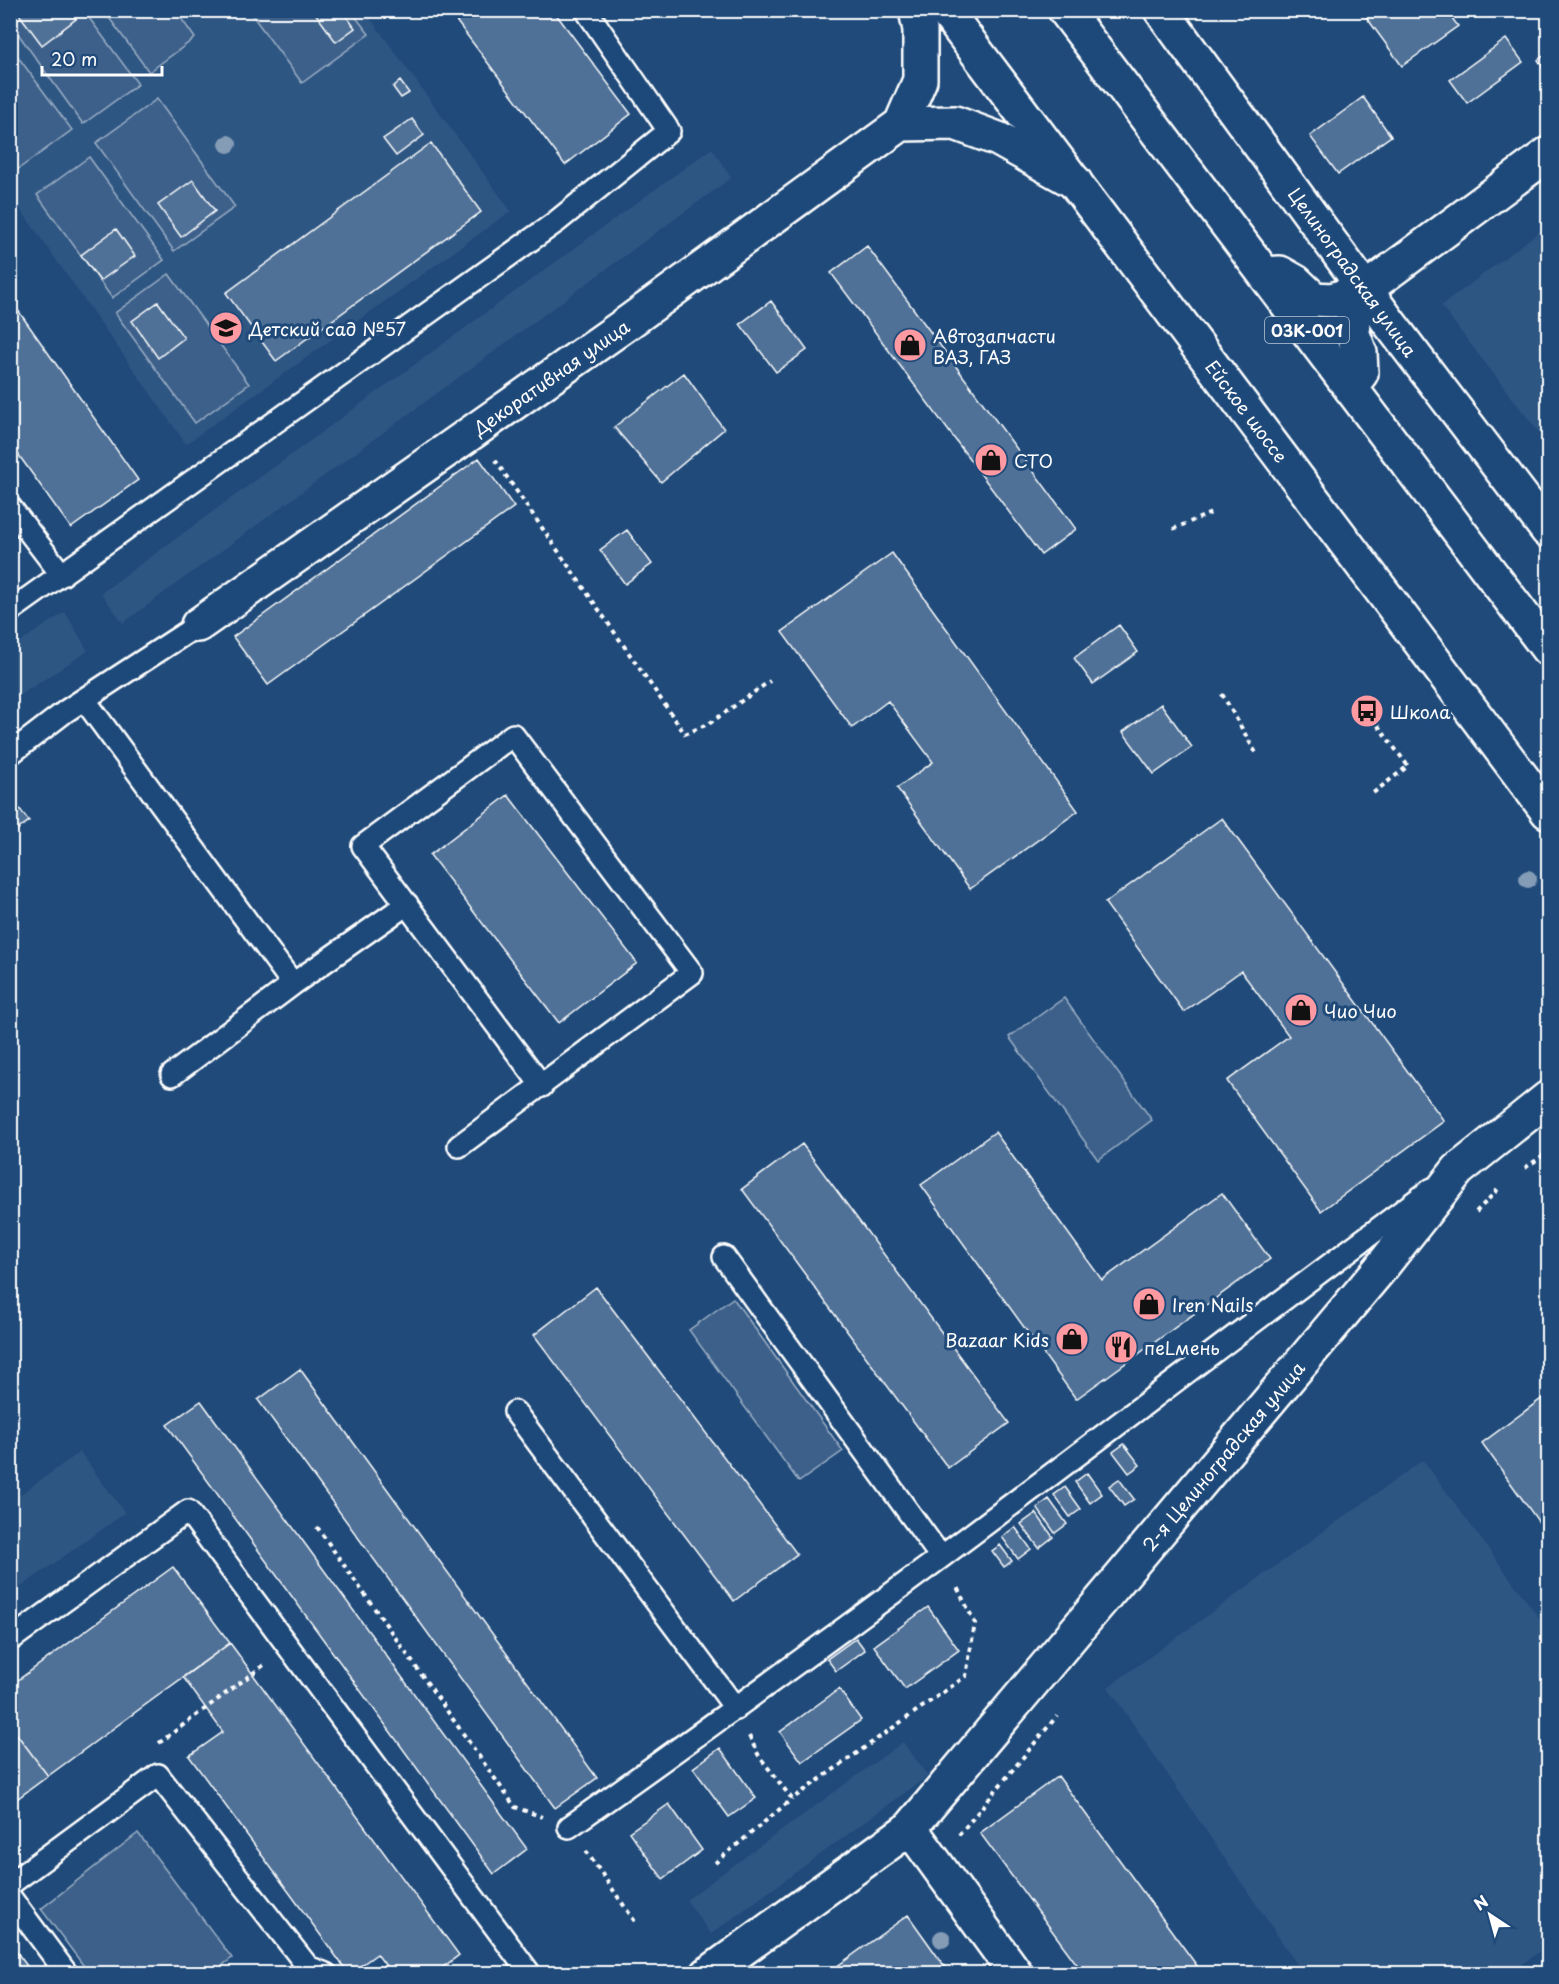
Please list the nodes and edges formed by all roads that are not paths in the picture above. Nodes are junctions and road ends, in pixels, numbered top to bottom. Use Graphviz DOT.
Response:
graph roads {
  1 [pos="586,10"];
  2 [pos="916,10"];
  3 [pos="945,10"];
  4 [pos="1065,10"];
  5 [pos="1161,10"];
  6 [pos="901,124"];
  7 [pos="1548,154"];
  8 [pos="1075,182"];
  9 [pos="1265,274"];
  10 [pos="1366,289"];
  11 [pos="1350,387"];
  12 [pos="10,507"];
  13 [pos="1548,531"];
  14 [pos="62,575"];
  15 [pos="10,611"];
  16 [pos="198,625"];
  17 [pos="1548,649"];
  18 [pos="84,699"];
  19 [pos="10,754"];
  20 [pos="1548,812"];
  21 [pos="407,904"];
  22 [pos="292,984"];
  23 [pos="172,1075"];
  24 [pos="542,1086"];
  25 [pos="1548,1098"];
  26 [pos="459,1146"];
  27 [pos="1458,1170"];
  28 [pos="724,1257"];
  29 [pos="515,1412"];
  30 [pos="941,1557"];
  31 [pos="10,1640"];
  32 [pos="736,1709"];
  33 [pos="569,1827"];
  34 [pos="910,1828"];
  35 [pos="10,1884"];
  36 [pos="10,1897"];
  37 [pos="311,1971"];
  38 [pos="68,1974"];
  39 [pos="530,1974"];
  40 [pos="708,1974"];
  41 [pos="1016,1974"];
  1 -- 14 [label="lane"];
  2 -- 6 [label="street"];
  3 -- 8 [label="street, Ейское шоссе"];
  4 -- 9 [label="street, 03К-001"];
  5 -- 10 [label="street, Целиноградская улица"];
  6 -- 8 [label="street"];
  6 -- 16 [label="street, Декоративная улица"];
  7 -- 10 [label="street"];
  8 -- 20 [label="street, Ейское шоссе"];
  9 -- 10 [label="street"];
  9 -- 11 [label="street, 03К-001"];
  10 -- 11 [label="street"];
  10 -- 13 [label="street, Целиноградская улица"];
  11 -- 17 [label="street, 03К-001"];
  12 -- 14 [label="lane"];
  14 -- 15 [label="lane"];
  16 -- 18 [label="lane"];
  18 -- 19 [label="lane"];
  18 -- 22 [label="lane"];
  21 -- 22 [label="lane"];
  21 -- 24 [label="lane"];
  21 -- 24 [label="lane"];
  22 -- 23 [label="lane"];
  24 -- 26 [label="lane"];
  25 -- 27 [label="street, 2-я Целиноградская улица"];
  27 -- 30 [label="lane"];
  27 -- 34 [label="street, 2-я Целиноградская улица"];
  28 -- 30 [label="lane"];
  29 -- 32 [label="lane"];
  30 -- 32 [label="lane"];
  31 -- 39 [label="lane"];
  32 -- 33 [label="lane"];
  34 -- 40 [label="street, 2-я Целиноградская улица"];
  34 -- 41 [label="street"];
  35 -- 37 [label="lane"];
  36 -- 38 [label="lane"];
}
